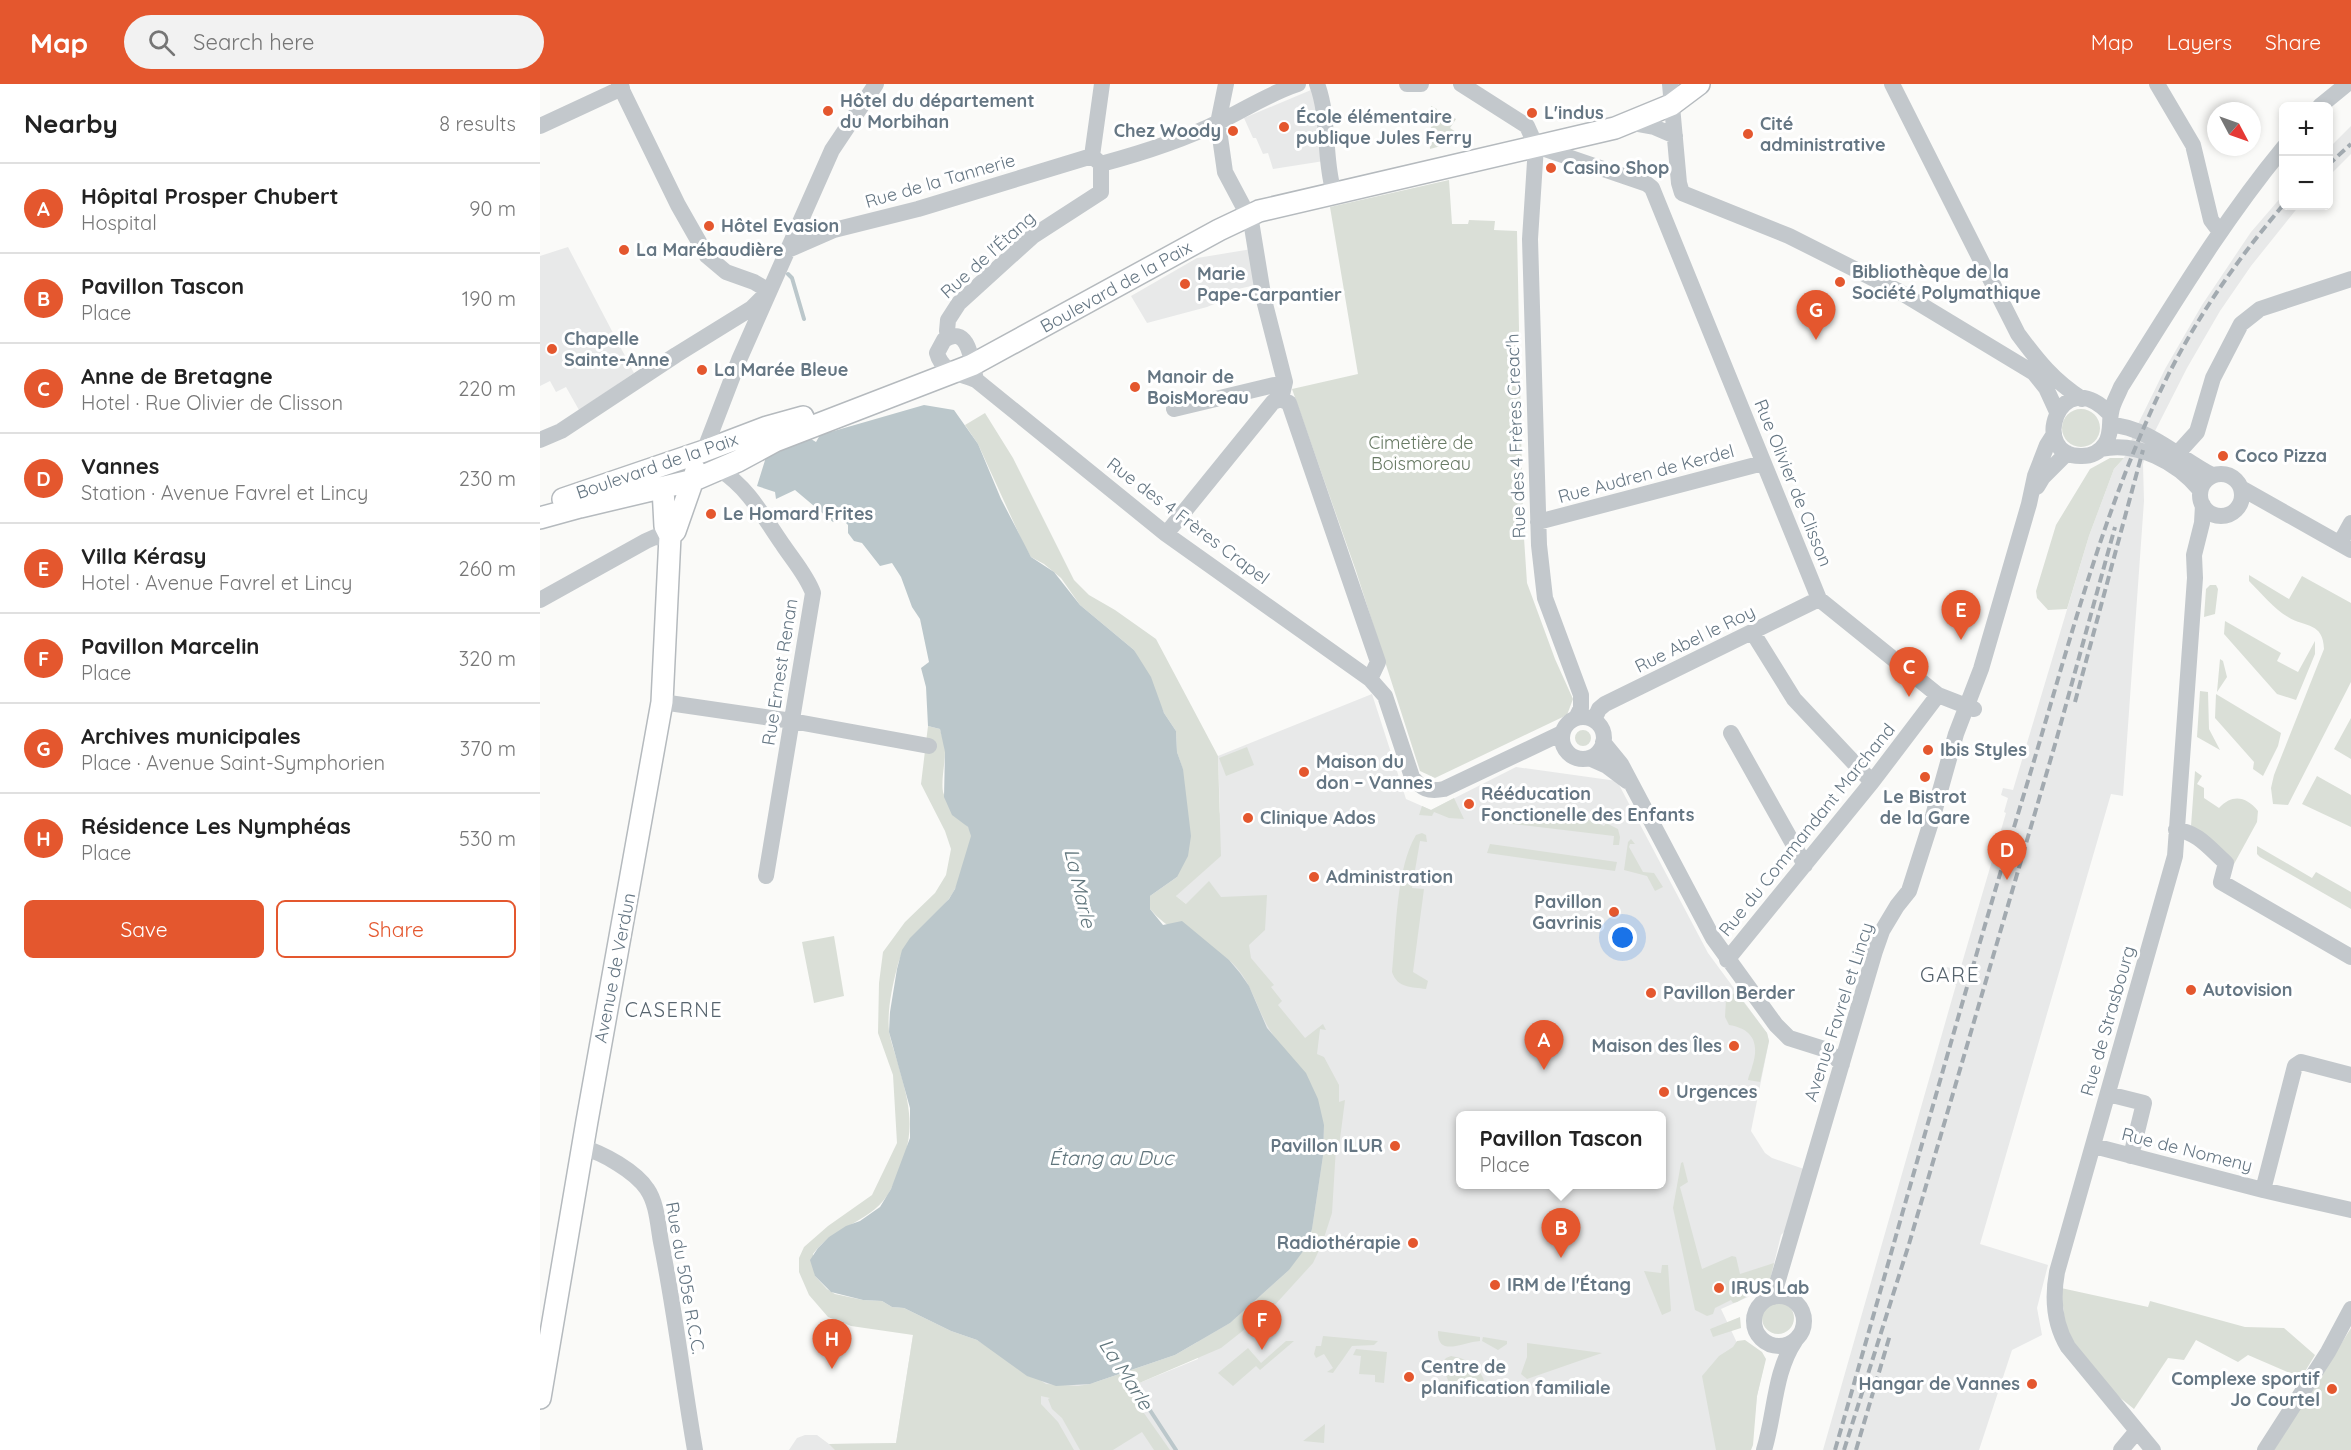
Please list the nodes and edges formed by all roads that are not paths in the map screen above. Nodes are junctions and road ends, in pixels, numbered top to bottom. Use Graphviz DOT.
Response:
graph roads {
  1 [pos="876,84"];
  2 [pos="1102,84"];
  3 [pos="1226,84"];
  4 [pos="1298,84"];
  5 [pos="1317,84"];
  6 [pos="1407,84"];
  7 [pos="1421,84"];
  8 [pos="1461,84"];
  9 [pos="1699,84"];
  10 [pos="1892,84"];
  11 [pos="2157,84"];
  12 [pos="2347,84"];
  13 [pos="621,86"];
  14 [pos="1672,91"];
  15 [pos="2325,102"];
  16 [pos="1218,123"];
  17 [pos="1632,123"];
  18 [pos="540,126"];
  19 [pos="1587,135"];
  20 [pos="1675,136"];
  21 [pos="1534,141"];
  22 [pos="2279,152"];
  23 [pos="1097,160"];
  24 [pos="1588,165"];
  25 [pos="1332,185"];
  26 [pos="1247,211"];
  27 [pos="2220,232"];
  28 [pos="788,250"];
  29 [pos="2351,279"];
  30 [pos="769,291"];
  31 [pos="949,337"];
  32 [pos="963,366"];
  33 [pos="2121,387"];
  34 [pos="1281,399"];
  35 [pos="2089,401"];
  36 [pos="1174,409"];
  37 [pos="2057,412"];
  38 [pos="2111,420"];
  39 [pos="2054,434"];
  40 [pos="540,440"];
  41 [pos="2101,448"];
  42 [pos="2067,453"];
  43 [pos="2177,454"];
  44 [pos="1763,463"];
  45 [pos="698,466"];
  46 [pos="720,470"];
  47 [pos="2212,476"];
  48 [pos="663,488"];
  49 [pos="2241,488"];
  50 [pos="2201,498"];
  51 [pos="2029,504"];
  52 [pos="540,507"];
  53 [pos="580,507"];
  54 [pos="2277,508"];
  55 [pos="2230,512"];
  56 [pos="540,518"];
  57 [pos="1538,522"];
  58 [pos="2351,523"];
  59 [pos="1166,534"];
  60 [pos="670,537"];
  61 [pos="2345,547"];
  62 [pos="2196,566"];
  63 [pos="1819,599"];
  64 [pos="540,600"];
  65 [pos="1753,633"];
  66 [pos="1375,684"];
  67 [pos="1938,695"];
  68 [pos="662,702"];
  69 [pos="1969,707"];
  70 [pos="1576,718"];
  71 [pos="1593,720"];
  72 [pos="792,722"];
  73 [pos="1562,733"];
  74 [pos="1731,733"];
  75 [pos="1603,742"];
  76 [pos="928,746"];
  77 [pos="1569,755"];
  78 [pos="1513,756"];
  79 [pos="1589,758"];
  80 [pos="1872,782"];
  81 [pos="1632,785"];
  82 [pos="2176,830"];
  83 [pos="1805,865"];
  84 [pos="766,876"];
  85 [pos="2351,957"];
  86 [pos="1727,960"];
  87 [pos="1842,1064"];
  88 [pos="2351,1075"];
  89 [pos="2108,1094"];
  90 [pos="2094,1146"];
  91 [pos="583,1148"];
  92 [pos="2131,1156"];
  93 [pos="2263,1190"];
  94 [pos="2351,1209"];
  95 [pos="1773,1296"];
  96 [pos="2351,1309"];
  97 [pos="1795,1341"];
  98 [pos="1767,1343"];
  99 [pos="1780,1378"];
  100 [pos="540,1398"];
  101 [pos="2137,1431"];
  102 [pos="695,1450"];
  103 [pos="1764,1450"];
  104 [pos="2121,1450"];
  105 [pos="2153,1450"];
  106 [pos="2265,1450"];
  1 -- 28 [label="street, Avenue de Verdun"];
  2 -- 23 [label="street"];
  3 -- 16 [label="street"];
  4 -- 16 [label="street, Rue de la Tannerie"];
  5 -- 25 [label="street"];
  6 -- 7 [label="street"];
  8 -- 21 [label="street"];
  9 -- 14 [label="main road, Boulevard de la Paix"];
  10 -- 35 [label="street"];
  11 -- 27 [label="street"];
  12 -- 15 [label="street"];
  13 -- 18 [label="street"];
  13 -- 30 [label="street"];
  14 -- 17 [label="main road, Boulevard de la Paix"];
  14 -- 20 [label="street"];
  14 -- 21 [label="main road, Boulevard de la Paix"];
  16 -- 23 [label="street, Rue de la Tannerie"];
  16 -- 26 [label="street"];
  17 -- 19 [label="main road, Boulevard de la Paix"];
  17 -- 20 [label="street"];
  19 -- 21 [label="main road, Boulevard de la Paix"];
  19 -- 24 [label="street"];
  20 -- 37 [label="street"];
  21 -- 24 [label="street, Rue Olivier de Clisson"];
  21 -- 25 [label="main road, Boulevard de la Paix"];
  21 -- 26 [label="main road, Boulevard de la Paix"];
  21 -- 57 [label="street, Rue des 4 Frères Creac'h"];
  22 -- 27 [label="street"];
  23 -- 28 [label="street, Rue de la Tannerie"];
  23 -- 31 [label="street, Rue de l'Étang"];
  24 -- 44 [label="street, Rue Olivier de Clisson"];
  25 -- 26 [label="main road, Boulevard de la Paix"];
  26 -- 32 [label="main road, Boulevard de la Paix"];
  26 -- 34 [label="street"];
  27 -- 33 [label="street"];
  28 -- 30 [label="street, Avenue de Verdun"];
  29 -- 43 [label="street"];
  30 -- 40 [label="street"];
  30 -- 45 [label="street, Avenue de Verdun"];
  31 -- 32 [label="street"];
  31 -- 32 [label="street, Rue de l'Étang"];
  32 -- 45 [label="main road, Boulevard de la Paix"];
  32 -- 46 [label="main road, Boulevard de la Paix"];
  32 -- 59 [label="street, Rue des 4 Frères Crapel"];
  33 -- 35 [label="street"];
  33 -- 38 [label="street"];
  34 -- 36 [label="street"];
  34 -- 59 [label="street"];
  34 -- 66 [label="street"];
  35 -- 37 [label="street"];
  35 -- 38 [label="street"];
  37 -- 39 [label="street"];
  38 -- 41 [label="street"];
  38 -- 43 [label="street"];
  39 -- 42 [label="street"];
  39 -- 51 [label="street, Avenue Favrel et Lincy"];
  41 -- 42 [label="street"];
  41 -- 50 [label="street"];
  42 -- 51 [label="street, Avenue Favrel et Lincy"];
  43 -- 47 [label="street"];
  44 -- 57 [label="street, Rue Audren de Kerdel"];
  44 -- 63 [label="street, Rue Olivier de Clisson"];
  45 -- 46 [label="main road, Boulevard de la Paix"];
  45 -- 48 [label="main road, Boulevard de la Paix"];
  45 -- 52 [label="main road, Boulevard de la Paix"];
  45 -- 53 [label="main road"];
  45 -- 60 [label="main road, Avenue de Verdun"];
  46 -- 72 [label="street, Rue Ernest Renan"];
  47 -- 49 [label="street"];
  47 -- 50 [label="street"];
  48 -- 53 [label="main road, Boulevard de la Paix"];
  48 -- 60 [label="main road, Avenue de Verdun"];
  49 -- 54 [label="street"];
  49 -- 55 [label="street"];
  50 -- 55 [label="street"];
  50 -- 62 [label="street, Rue de Strasbourg"];
  51 -- 69 [label="street, Avenue Favrel et Lincy"];
  53 -- 56 [label="main road, Boulevard de la Paix"];
  54 -- 55 [label="street"];
  54 -- 61 [label="street"];
  55 -- 62 [label="street, Rue de Strasbourg"];
  57 -- 70 [label="street, Rue des 4 Frères Creac'h"];
  58 -- 61 [label="street"];
  59 -- 66 [label="street, Rue des 4 Frères Crapel"];
  60 -- 64 [label="street"];
  60 -- 68 [label="main road, Avenue de Verdun"];
  62 -- 82 [label="street, Rue de Strasbourg"];
  63 -- 65 [label="street, Rue Abel le Roy"];
  63 -- 67 [label="street, Rue Olivier de Clisson"];
  65 -- 71 [label="street, Rue Abel le Roy"];
  65 -- 80 [label="street"];
  66 -- 78 [label="street"];
  67 -- 69 [label="street, Rue Olivier de Clisson"];
  67 -- 80 [label="street, Rue du Commandant Marchand"];
  68 -- 72 [label="street"];
  68 -- 91 [label="main road, Avenue de Verdun"];
  69 -- 87 [label="street, Avenue Favrel et Lincy"];
  70 -- 71 [label="street"];
  70 -- 73 [label="street"];
  71 -- 75 [label="street"];
  72 -- 76 [label="street"];
  72 -- 84 [label="street, Rue Ernest Renan"];
  73 -- 77 [label="street"];
  73 -- 78 [label="street"];
  74 -- 83 [label="street"];
  75 -- 79 [label="street"];
  75 -- 81 [label="street"];
  77 -- 78 [label="street"];
  77 -- 79 [label="street"];
  79 -- 81 [label="street"];
  80 -- 83 [label="street, Rue du Commandant Marchand"];
  81 -- 86 [label="street"];
  82 -- 85 [label="street"];
  82 -- 89 [label="street, Rue de Strasbourg"];
  83 -- 86 [label="street, Rue du Commandant Marchand"];
  86 -- 87 [label="street"];
  87 -- 95 [label="street, Avenue Favrel et Lincy"];
  88 -- 93 [label="street, Rue de Nomeny"];
  89 -- 90 [label="street, Rue de Strasbourg"];
  89 -- 92 [label="street"];
  90 -- 92 [label="street, Rue de Nomeny"];
  90 -- 101 [label="street, Rue de Strasbourg"];
  91 -- 100 [label="main road, Avenue de Verdun"];
  91 -- 102 [label="street, Rue du 505e R.C.C."];
  92 -- 93 [label="street, Rue de Nomeny"];
  93 -- 94 [label="street"];
  95 -- 97 [label="street"];
  95 -- 98 [label="street"];
  96 -- 106 [label="street"];
  97 -- 98 [label="street"];
  97 -- 99 [label="street"];
  98 -- 99 [label="street"];
  99 -- 103 [label="street"];
  101 -- 104 [label="street"];
  101 -- 105 [label="street, Rue de Strasbourg"];
}
